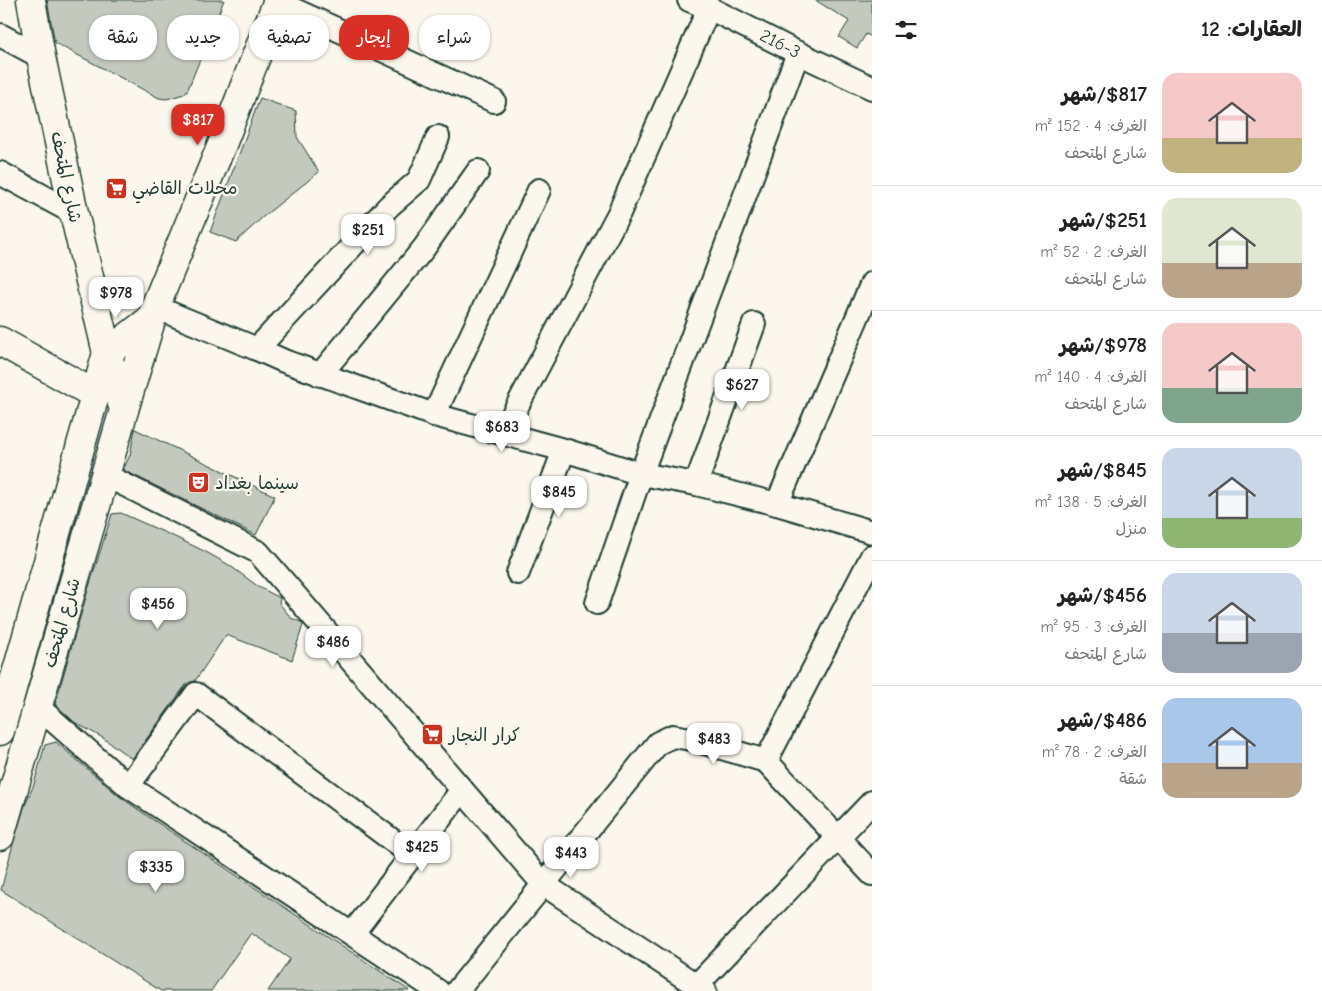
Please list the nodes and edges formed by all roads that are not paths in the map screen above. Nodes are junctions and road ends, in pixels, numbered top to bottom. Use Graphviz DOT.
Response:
graph roads {
  1 [pos="31,0"];
  2 [pos="278,1"];
  3 [pos="699,4"];
  4 [pos="0,35"];
  5 [pos="798,54"];
  6 [pos="41,57"];
  7 [pos="872,88"];
  8 [pos="494,101"];
  9 [pos="438,138"];
  10 [pos="478,171"];
  11 [pos="0,173"];
  12 [pos="539,190"];
  13 [pos="74,213"];
  14 [pos="872,283"];
  15 [pos="153,313"];
  16 [pos="754,324"];
  17 [pos="0,341"];
  18 [pos="257,348"];
  19 [pos="106,353"];
  20 [pos="320,375"];
  21 [pos="94,394"];
  22 [pos="124,410"];
  23 [pos="434,415"];
  24 [pos="503,433"];
  25 [pos="564,450"];
  26 [pos="640,474"];
  27 [pos="105,475"];
  28 [pos="696,484"];
  29 [pos="777,504"];
  30 [pos="872,532"];
  31 [pos="872,556"];
  32 [pos="518,573"];
  33 [pos="597,603"];
  34 [pos="38,707"];
  35 [pos="0,731"];
  36 [pos="766,761"];
  37 [pos="128,786"];
  38 [pos="462,790"];
  39 [pos="872,802"];
  40 [pos="0,836"];
  41 [pos="838,838"];
  42 [pos="412,855"];
  43 [pos="872,874"];
  44 [pos="543,884"];
  45 [pos="352,934"];
  46 [pos="701,988"];
  47 [pos="438,991"];
  48 [pos="457,991"];
  1 -- 6 [label="main road, شارع المتحف"];
  2 -- 8 [label="street"];
  2 -- 15 [label="main road, شارع المتحف"];
  3 -- 5 [label="street, 216-3"];
  3 -- 24 [label="street"];
  4 -- 6 [label="street"];
  5 -- 7 [label="street, 216-3"];
  5 -- 26 [label="street"];
  6 -- 13 [label="main road, شارع المتحف"];
  9 -- 18 [label="street"];
  10 -- 20 [label="street"];
  11 -- 13 [label="street"];
  12 -- 23 [label="street"];
  13 -- 19 [label="main road, شارع المتحف"];
  14 -- 29 [label="street"];
  15 -- 18 [label="street"];
  15 -- 19 [label="main road"];
  15 -- 22 [label="main road, شارع المتحف"];
  16 -- 28 [label="street"];
  17 -- 21 [label="main road"];
  18 -- 20 [label="street"];
  19 -- 21 [label="main road, شارع المتحف"];
  19 -- 22 [label="main road, شارع المتحف"];
  20 -- 23 [label="street"];
  21 -- 35 [label="main road, شارع المتحف"];
  22 -- 27 [label="main road, شارع المتحف"];
  23 -- 24 [label="street"];
  24 -- 25 [label="street"];
  25 -- 26 [label="street"];
  25 -- 32 [label="street"];
  26 -- 28 [label="street"];
  26 -- 33 [label="street"];
  27 -- 34 [label="main road, شارع المتحف"];
  27 -- 38 [label="street"];
  28 -- 29 [label="street"];
  29 -- 30 [label="street"];
  31 -- 36 [label="street"];
  34 -- 37 [label="street"];
  34 -- 40 [label="main road, شارع المتحف"];
  36 -- 41 [label="street"];
  36 -- 44 [label="street"];
  37 -- 42 [label="street"];
  37 -- 45 [label="street"];
  38 -- 42 [label="street"];
  38 -- 44 [label="street"];
  39 -- 41 [label="street"];
  41 -- 43 [label="street"];
  41 -- 46 [label="street"];
  42 -- 45 [label="street"];
  44 -- 46 [label="street"];
  44 -- 48 [label="street"];
  45 -- 47 [label="street"];
}
